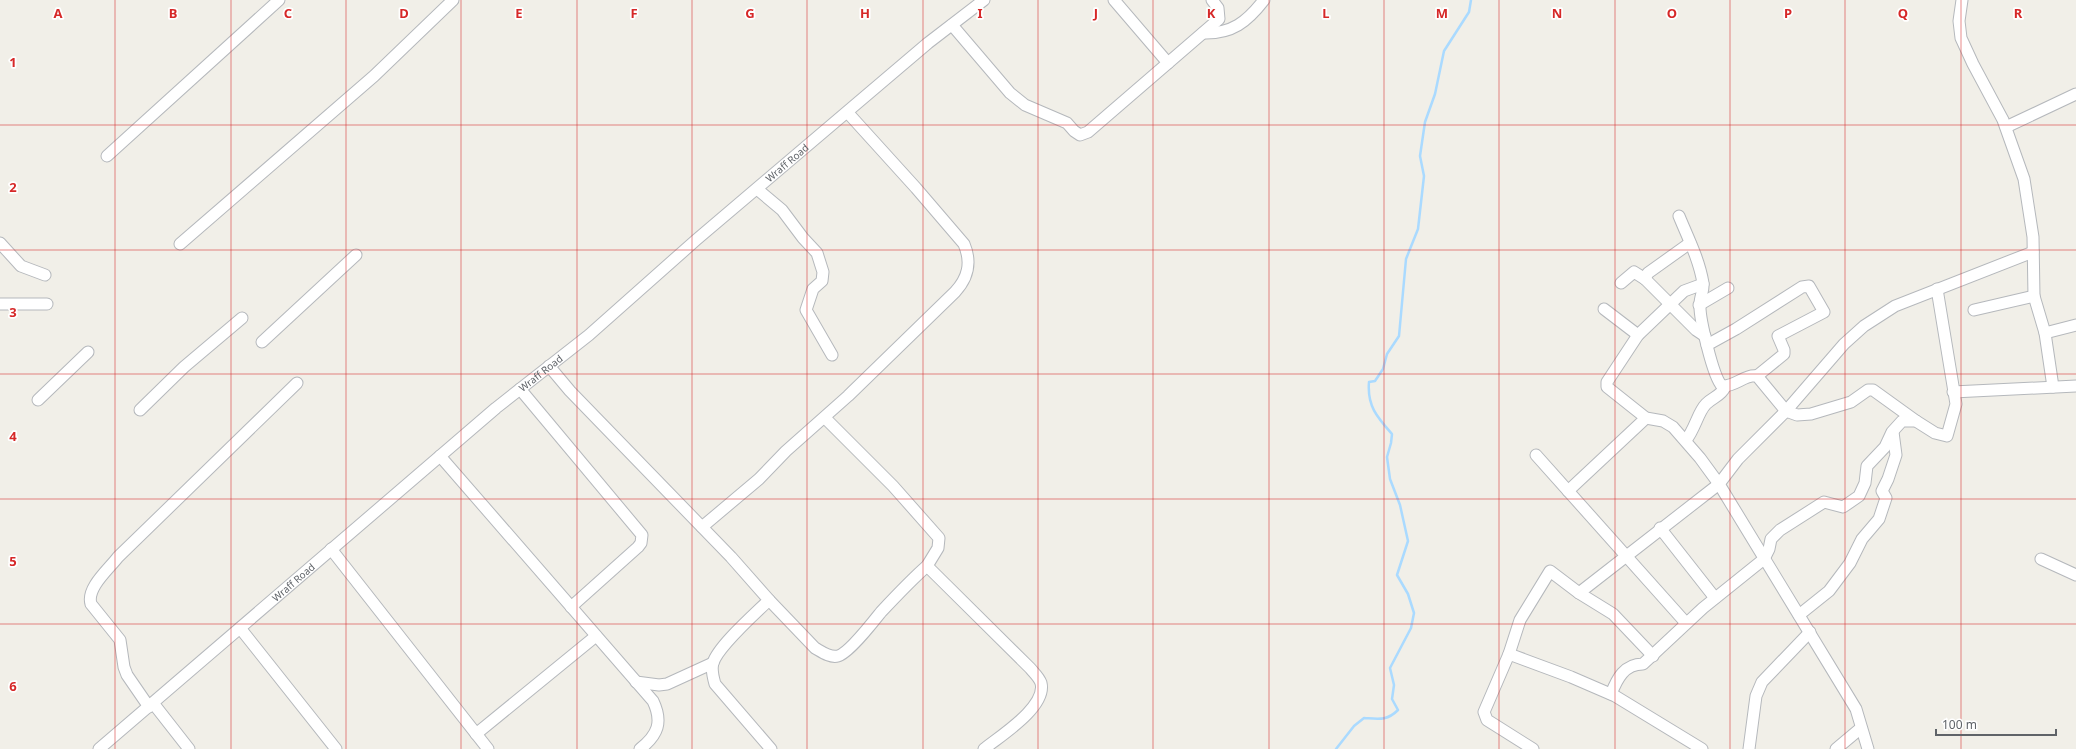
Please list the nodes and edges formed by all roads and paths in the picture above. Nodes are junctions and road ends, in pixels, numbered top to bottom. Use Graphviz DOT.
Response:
graph roads {
  1 [pos="279,0"];
  2 [pos="454,0"];
  3 [pos="984,0"];
  4 [pos="1114,0"];
  5 [pos="1212,0"];
  6 [pos="1264,0"];
  7 [pos="1962,0"];
  8 [pos="952,25"];
  9 [pos="1203,33"];
  10 [pos="1168,63"];
  11 [pos="2076,94"];
  12 [pos="848,113"];
  13 [pos="2006,127"];
  14 [pos="107,156"];
  15 [pos="757,189"];
  16 [pos="1679,216"];
  17 [pos="0,243"];
  18 [pos="180,244"];
  19 [pos="1690,244"];
  20 [pos="2033,252"];
  21 [pos="356,255"];
  22 [pos="45,275"];
  23 [pos="1645,279"];
  24 [pos="1621,283"];
  25 [pos="1703,284"];
  26 [pos="1728,288"];
  27 [pos="1937,289"];
  28 [pos="2034,296"];
  29 [pos="0,304"];
  30 [pos="47,304"];
  31 [pos="1671,304"];
  32 [pos="1699,305"];
  33 [pos="1604,309"];
  34 [pos="1974,310"];
  35 [pos="242,318"];
  36 [pos="2076,325"];
  37 [pos="2045,333"];
  38 [pos="1638,335"];
  39 [pos="1706,340"];
  40 [pos="262,342"];
  41 [pos="88,352"];
  42 [pos="832,355"];
  43 [pos="549,366"];
  44 [pos="1757,376"];
  45 [pos="297,383"];
  46 [pos="1725,386"];
  47 [pos="2076,386"];
  48 [pos="2053,388"];
  49 [pos="520,389"];
  50 [pos="1953,392"];
  51 [pos="38,400"];
  52 [pos="140,410"];
  53 [pos="1786,411"];
  54 [pos="825,418"];
  55 [pos="1646,418"];
  56 [pos="1916,421"];
  57 [pos="1892,432"];
  58 [pos="1686,440"];
  59 [pos="1536,455"];
  60 [pos="440,456"];
  61 [pos="1719,484"];
  62 [pos="1568,491"];
  63 [pos="702,527"];
  64 [pos="1660,528"];
  65 [pos="331,549"];
  66 [pos="1627,555"];
  67 [pos="1764,559"];
  68 [pos="2041,560"];
  69 [pos="927,566"];
  70 [pos="2076,576"];
  71 [pos="1579,593"];
  72 [pos="1715,598"];
  73 [pos="769,600"];
  74 [pos="571,608"];
  75 [pos="1799,615"];
  76 [pos="1686,623"];
  77 [pos="240,628"];
  78 [pos="1810,632"];
  79 [pos="596,636"];
  80 [pos="1509,654"];
  81 [pos="1653,656"];
  82 [pos="713,663"];
  83 [pos="698,670"];
  84 [pos="713,678"];
  85 [pos="636,682"];
  86 [pos="1611,694"];
  87 [pos="151,705"];
  88 [pos="1861,728"];
  89 [pos="476,734"];
  90 [pos="99,749"];
  91 [pos="189,749"];
  92 [pos="336,749"];
  93 [pos="488,749"];
  94 [pos="640,749"];
  95 [pos="771,749"];
  96 [pos="984,749"];
  97 [pos="1533,749"];
  98 [pos="1702,749"];
  99 [pos="1749,749"];
  100 [pos="1836,749"];
  101 [pos="1868,749"];
  1 -- 14 [label="street"];
  2 -- 18 [label="street"];
  3 -- 8 [label="street, Wraff Road"];
  4 -- 10 [label="street"];
  5 -- 9 [label="street"];
  6 -- 9 [label="street"];
  7 -- 13 [label="street"];
  8 -- 10 [label="street"];
  8 -- 12 [label="street, Wraff Road"];
  9 -- 10 [label="street"];
  11 -- 13 [label="street"];
  12 -- 15 [label="street, Wraff Road"];
  12 -- 54 [label="street"];
  13 -- 20 [label="street"];
  15 -- 42 [label="street"];
  15 -- 43 [label="street, Wraff Road"];
  16 -- 19 [label="street"];
  17 -- 22 [label="street"];
  19 -- 23 [label="street"];
  19 -- 25 [label="street"];
  20 -- 27 [label="street"];
  20 -- 28 [label="street"];
  21 -- 40 [label="street"];
  23 -- 24 [label="street"];
  23 -- 31 [label="street"];
  25 -- 31 [label="street"];
  25 -- 32 [label="street"];
  26 -- 32 [label="street"];
  27 -- 50 [label="street"];
  27 -- 53 [label="street"];
  28 -- 34 [label="street"];
  28 -- 37 [label="street"];
  29 -- 30 [label="street"];
  31 -- 38 [label="street"];
  31 -- 39 [label="street"];
  32 -- 39 [label="street"];
  33 -- 38 [label="street"];
  35 -- 52 [label="street"];
  36 -- 37 [label="street"];
  37 -- 48 [label="street"];
  38 -- 55 [label="street"];
  39 -- 44 [label="street"];
  39 -- 46 [label="street"];
  41 -- 51 [label="street"];
  43 -- 49 [label="street, Wraff Road"];
  43 -- 63 [label="street"];
  44 -- 46 [label="street"];
  44 -- 53 [label="street"];
  45 -- 87 [label="street"];
  46 -- 58 [label="street"];
  47 -- 48 [label="street"];
  48 -- 50 [label="street"];
  49 -- 60 [label="street, Wraff Road"];
  49 -- 74 [label="street"];
  50 -- 56 [label="street"];
  53 -- 56 [label="street"];
  53 -- 61 [label="street"];
  54 -- 63 [label="street"];
  54 -- 69 [label="street"];
  55 -- 58 [label="street"];
  55 -- 62 [label="street"];
  56 -- 57 [label="street"];
  57 -- 67 [label="street"];
  57 -- 75 [label="street"];
  58 -- 61 [label="street"];
  59 -- 62 [label="street"];
  60 -- 65 [label="street, Wraff Road"];
  60 -- 74 [label="street"];
  61 -- 64 [label="street"];
  61 -- 67 [label="street"];
  62 -- 66 [label="street"];
  63 -- 73 [label="street"];
  64 -- 66 [label="street"];
  64 -- 72 [label="street"];
  65 -- 77 [label="street, Wraff Road"];
  65 -- 89 [label="street"];
  66 -- 71 [label="street"];
  66 -- 76 [label="street"];
  67 -- 72 [label="street"];
  67 -- 75 [label="street"];
  68 -- 70 [label="street"];
  69 -- 73 [label="street"];
  69 -- 96 [label="street"];
  71 -- 80 [label="street"];
  71 -- 81 [label="street"];
  72 -- 76 [label="street"];
  73 -- 82 [label="street"];
  74 -- 79 [label="street"];
  75 -- 78 [label="street"];
  76 -- 81 [label="street"];
  77 -- 87 [label="street, Wraff Road"];
  77 -- 92 [label="street"];
  78 -- 88 [label="street"];
  78 -- 99 [label="street"];
  79 -- 85 [label="street"];
  79 -- 89 [label="street"];
  80 -- 86 [label="street"];
  80 -- 97 [label="street"];
  81 -- 86 [label="street"];
  82 -- 83 [label="street"];
  82 -- 84 [label="street"];
  83 -- 84 [label="street"];
  83 -- 85 [label="street"];
  84 -- 95 [label="street"];
  85 -- 94 [label="street"];
  86 -- 98 [label="street"];
  87 -- 90 [label="street, Wraff Road"];
  87 -- 91 [label="street"];
  88 -- 100 [label="street"];
  88 -- 101 [label="street"];
  89 -- 93 [label="street"];
}
